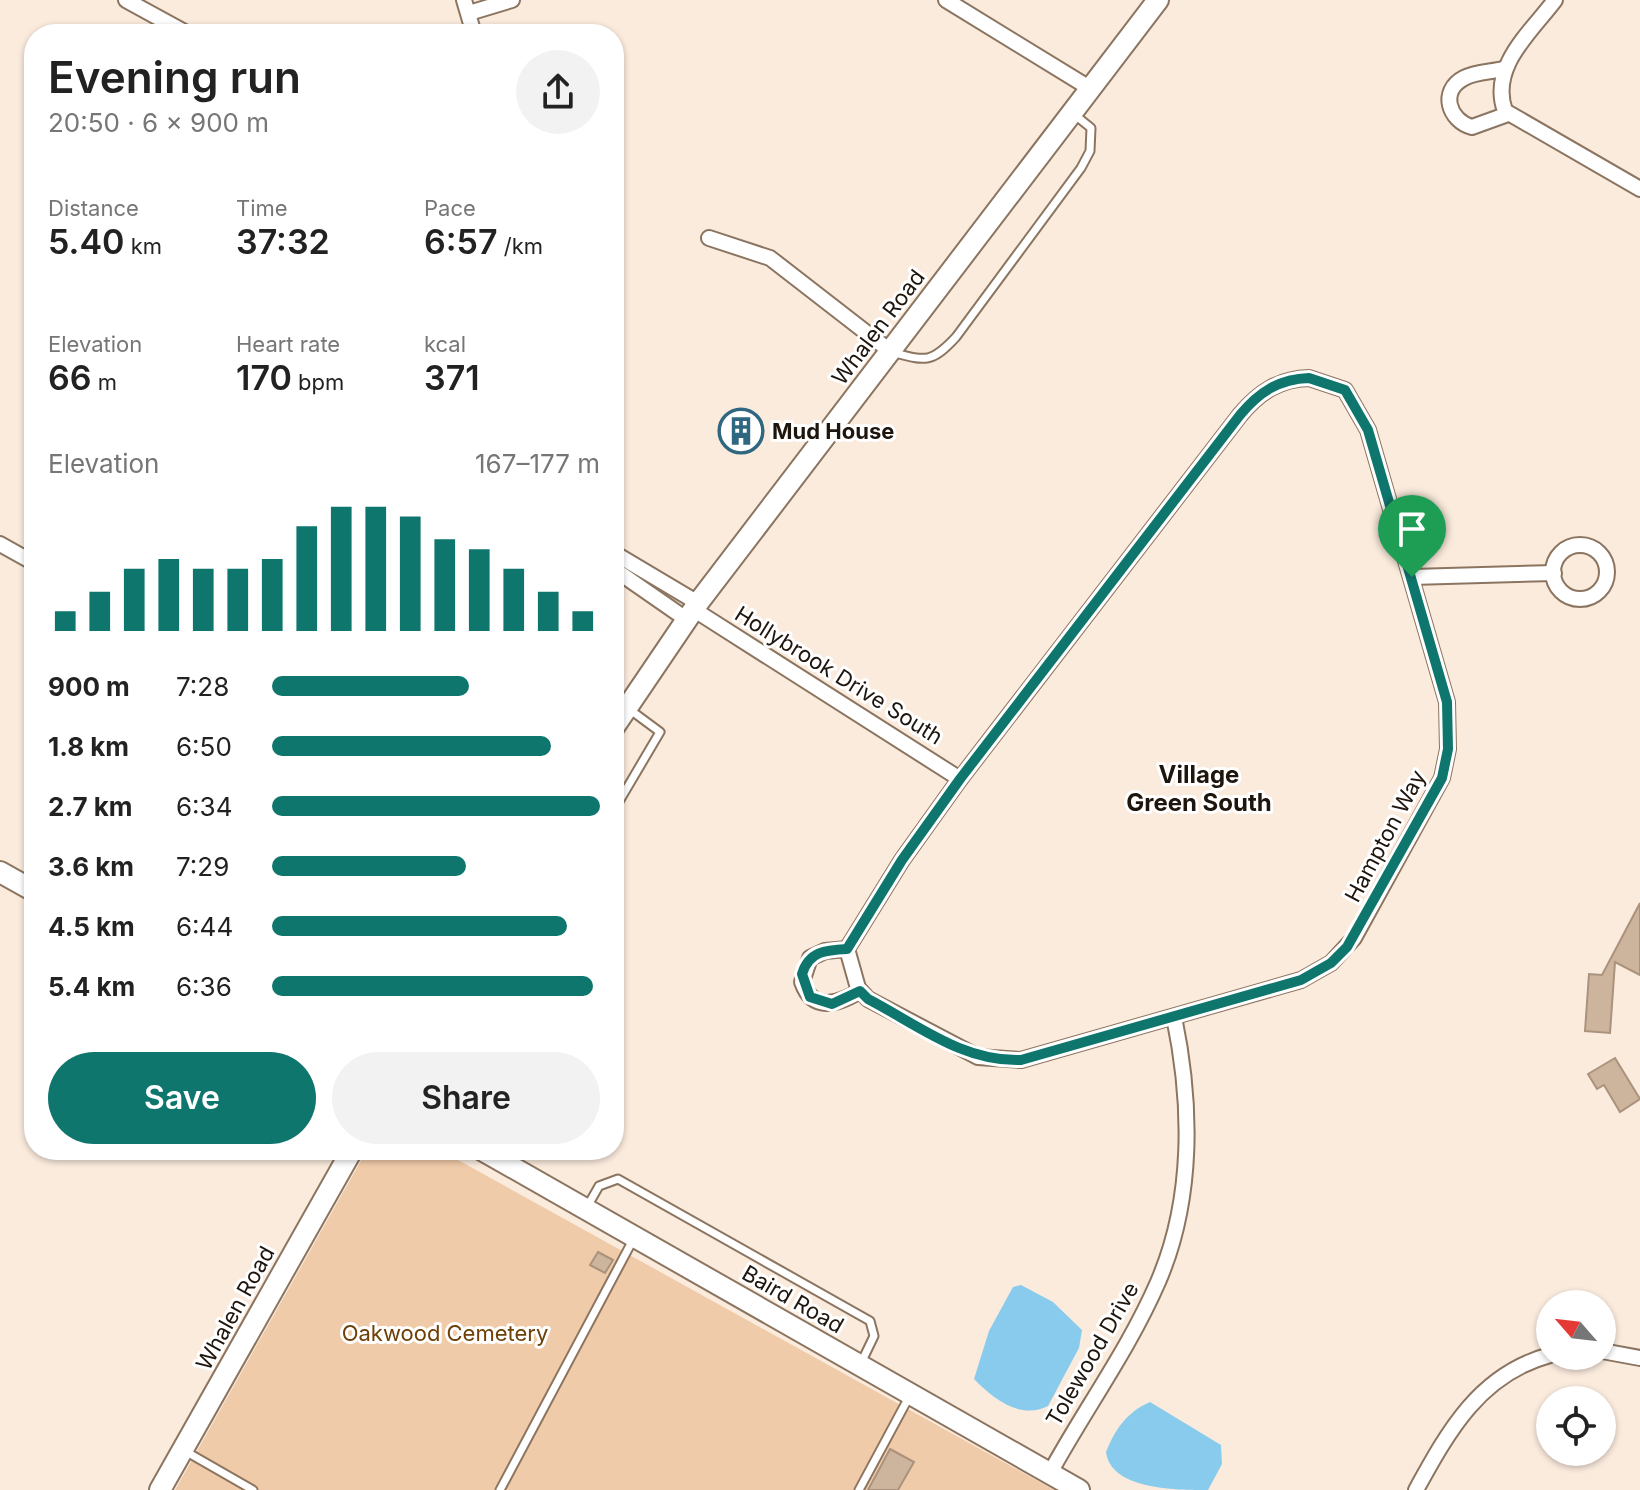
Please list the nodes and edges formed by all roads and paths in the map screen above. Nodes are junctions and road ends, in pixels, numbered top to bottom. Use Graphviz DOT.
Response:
graph roads {
  1 [pos="126,0"];
  2 [pos="512,0"];
  3 [pos="946,0"];
  4 [pos="1158,0"];
  5 [pos="1555,0"];
  6 [pos="467,6"];
  7 [pos="170,24"];
  8 [pos="1503,69"];
  9 [pos="1091,89"];
  10 [pos="1072,112"];
  11 [pos="1508,114"];
  12 [pos="1640,189"];
  13 [pos="709,238"];
  14 [pos="890,351"];
  15 [pos="0,544"];
  16 [pos="24,557"];
  17 [pos="624,560"];
  18 [pos="1554,573"];
  19 [pos="624,574"];
  20 [pos="1412,577"];
  21 [pos="692,610"];
  22 [pos="627,708"];
  23 [pos="624,712"];
  24 [pos="960,779"];
  25 [pos="624,793"];
  26 [pos="0,872"];
  27 [pos="24,885"];
  28 [pos="847,949"];
  29 [pos="860,991"];
  30 [pos="1174,1017"];
  31 [pos="346,1160"];
  32 [pos="500,1160"];
  33 [pos="586,1209"];
  34 [pos="635,1236"];
  35 [pos="1616,1354"];
  36 [pos="1640,1358"];
  37 [pos="1536,1360"];
  38 [pos="861,1365"];
  39 [pos="911,1394"];
  40 [pos="183,1450"];
  41 [pos="1050,1473"];
  42 [pos="160,1490"];
  43 [pos="253,1490"];
  44 [pos="500,1490"];
  45 [pos="859,1490"];
  46 [pos="1079,1490"];
  47 [pos="1416,1490"];
  1 -- 7 [label="street"];
  2 -- 6 [label="street"];
  3 -- 9 [label="street"];
  4 -- 9 [label="street, Whalen Road"];
  5 -- 8 [label="street"];
  8 -- 11 [label="street"];
  8 -- 11 [label="street"];
  9 -- 10 [label="street, Whalen Road"];
  10 -- 14 [label="street, Whalen Road"];
  10 -- 14 [label="lane"];
  11 -- 12 [label="street"];
  13 -- 14 [label="street"];
  14 -- 21 [label="street, Whalen Road"];
  15 -- 16 [label="street"];
  17 -- 21 [label="street"];
  18 -- 20 [label="street"];
  19 -- 21 [label="street"];
  20 -- 24 [label="street, Hampton Way"];
  20 -- 30 [label="street, Hampton Way"];
  21 -- 22 [label="street, Whalen Road"];
  21 -- 24 [label="street, Hollybrook Drive South"];
  22 -- 23 [label="street, Whalen Road"];
  22 -- 25 [label="lane"];
  24 -- 28 [label="street, Hampton Way"];
  26 -- 27 [label="street"];
  28 -- 29 [label="street"];
  28 -- 29 [label="street"];
  29 -- 30 [label="street, Hampton Way"];
  30 -- 41 [label="street, Tolewood Drive"];
  31 -- 40 [label="street, Whalen Road"];
  32 -- 33 [label="street, Baird Road"];
  33 -- 34 [label="street, Baird Road"];
  33 -- 38 [label="lane"];
  34 -- 38 [label="street, Baird Road"];
  34 -- 44 [label="lane"];
  35 -- 36 [label="street"];
  37 -- 47 [label="street"];
  38 -- 39 [label="street, Baird Road"];
  39 -- 41 [label="street, Baird Road"];
  39 -- 45 [label="lane"];
  40 -- 42 [label="street, Whalen Road"];
  40 -- 43 [label="lane"];
  41 -- 46 [label="street, Baird Road"];
}
